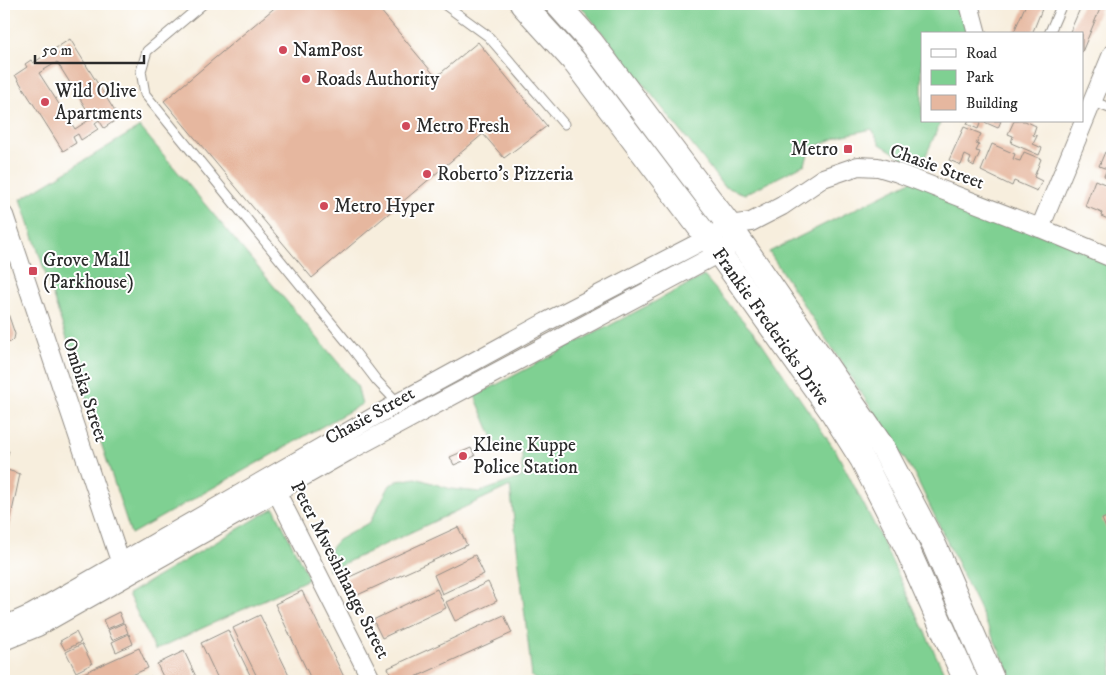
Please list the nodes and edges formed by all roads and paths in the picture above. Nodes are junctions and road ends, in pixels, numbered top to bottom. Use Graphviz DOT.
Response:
graph roads {
  1 [pos="203,4"];
  2 [pos="444,4"];
  3 [pos="522,4"];
  4 [pos="557,4"];
  5 [pos="969,4"];
  6 [pos="1062,4"];
  7 [pos="976,32"];
  8 [pos="1050,32"];
  9 [pos="1112,54"];
  10 [pos="1088,100"];
  11 [pos="1112,109"];
  12 [pos="1080,122"];
  13 [pos="564,124"];
  14 [pos="4,215"];
  15 [pos="1040,228"];
  16 [pos="740,229"];
  17 [pos="714,245"];
  18 [pos="1112,258"];
  19 [pos="398,403"];
  20 [pos="273,485"];
  21 [pos="123,570"];
  22 [pos="4,626"];
  23 [pos="4,641"];
  24 [pos="372,681"];
  25 [pos="966,681"];
  26 [pos="993,681"];
  1 -- 19 [label="lane"];
  2 -- 13 [label="lane"];
  3 -- 17 [label="main road, Frankie Fredericks Drive"];
  4 -- 16 [label="main road, Frankie Fredericks Drive"];
  5 -- 7 [label="street"];
  6 -- 8 [label="lane"];
  9 -- 10 [label="street"];
  10 -- 11 [label="lane"];
  12 -- 15 [label="street"];
  14 -- 21 [label="street, Ombika Street"];
  15 -- 16 [label="street, Chasie Street"];
  15 -- 18 [label="street, Chasie Street"];
  16 -- 17 [label="street, Chasie Street"];
  16 -- 26 [label="main road, Frankie Fredericks Drive"];
  17 -- 19 [label="street, Chasie Street"];
  17 -- 20 [label="street, Chasie Street"];
  17 -- 25 [label="main road, Frankie Fredericks Drive"];
  19 -- 20 [label="street, Chasie Street"];
  20 -- 21 [label="street, Chasie Street"];
  20 -- 24 [label="street, Peter Mweshihange Street"];
  21 -- 22 [label="street, Chasie Street"];
  21 -- 23 [label="street, Chasie Street"];
}
